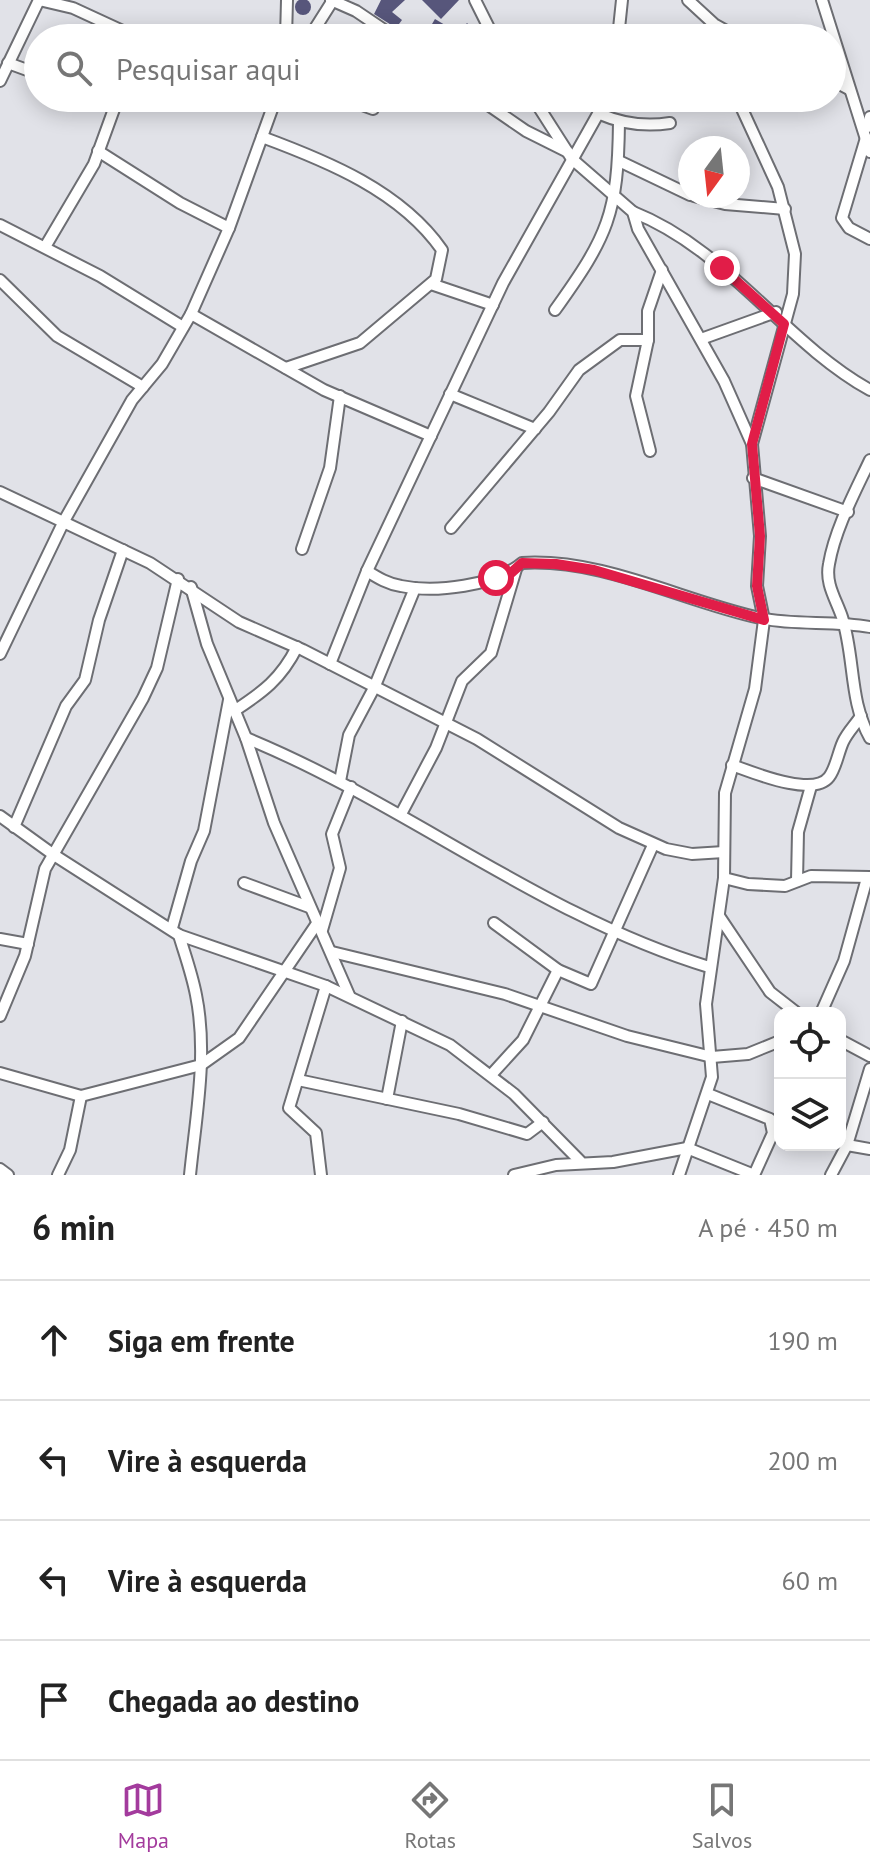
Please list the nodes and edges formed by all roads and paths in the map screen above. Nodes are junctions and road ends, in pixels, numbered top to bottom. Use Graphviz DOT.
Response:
graph roads {
  1 [pos="39,0"];
  2 [pos="287,0"];
  3 [pos="332,0"];
  4 [pos="475,0"];
  5 [pos="622,0"];
  6 [pos="688,0"];
  7 [pos="822,0"];
  8 [pos="27,24"];
  9 [pos="108,24"];
  10 [pos="286,24"];
  11 [pos="317,24"];
  12 [pos="375,24"];
  13 [pos="487,24"];
  14 [pos="619,24"];
  15 [pos="714,24"];
  16 [pos="829,24"];
  17 [pos="24,30"];
  18 [pos="8,63"];
  19 [pos="24,69"];
  20 [pos="846,79"];
  21 [pos="0,81"];
  22 [pos="846,87"];
  23 [pos="849,89"];
  24 [pos="112,112"];
  25 [pos="271,112"];
  26 [pos="498,112"];
  27 [pos="542,112"];
  28 [pos="743,112"];
  29 [pos="600,114"];
  30 [pos="619,122"];
  31 [pos="670,123"];
  32 [pos="867,128"];
  33 [pos="262,137"];
  34 [pos="98,151"];
  35 [pos="870,152"];
  36 [pos="570,156"];
  37 [pos="619,161"];
  38 [pos="678,188"];
  39 [pos="616,199"];
  40 [pos="750,206"];
  41 [pos="785,209"];
  42 [pos="633,212"];
  43 [pos="0,225"];
  44 [pos="229,228"];
  45 [pos="870,239"];
  46 [pos="45,247"];
  47 [pos="662,270"];
  48 [pos="0,280"];
  49 [pos="431,284"];
  50 [pos="493,305"];
  51 [pos="789,307"];
  52 [pos="555,310"];
  53 [pos="773,313"];
  54 [pos="191,314"];
  55 [pos="784,324"];
  56 [pos="183,327"];
  57 [pos="701,339"];
  58 [pos="648,340"];
  59 [pos="286,368"];
  60 [pos="143,387"];
  61 [pos="870,390"];
  62 [pos="450,394"];
  63 [pos="340,396"];
  64 [pos="535,429"];
  65 [pos="431,436"];
  66 [pos="752,444"];
  67 [pos="650,451"];
  68 [pos="870,460"];
  69 [pos="753,478"];
  70 [pos="0,492"];
  71 [pos="848,512"];
  72 [pos="64,521"];
  73 [pos="451,528"];
  74 [pos="302,549"];
  75 [pos="123,550"];
  76 [pos="517,567"];
  77 [pos="367,571"];
  78 [pos="178,579"];
  79 [pos="191,587"];
  80 [pos="415,588"];
  81 [pos="764,620"];
  82 [pos="844,622"];
  83 [pos="870,627"];
  84 [pos="297,647"];
  85 [pos="1,652"];
  86 [pos="330,664"];
  87 [pos="374,688"];
  88 [pos="232,705"];
  89 [pos="861,716"];
  90 [pos="446,723"];
  91 [pos="246,738"];
  92 [pos="870,738"];
  93 [pos="732,765"];
  94 [pos="340,781"];
  95 [pos="811,786"];
  96 [pos="351,787"];
  97 [pos="401,814"];
  98 [pos="0,816"];
  99 [pos="14,827"];
  100 [pos="653,845"];
  101 [pos="724,852"];
  102 [pos="54,855"];
  103 [pos="868,877"];
  104 [pos="724,878"];
  105 [pos="797,881"];
  106 [pos="244,883"];
  107 [pos="309,907"];
  108 [pos="719,916"];
  109 [pos="494,923"];
  110 [pos="320,926"];
  111 [pos="613,931"];
  112 [pos="176,932"];
  113 [pos="0,939"];
  114 [pos="28,944"];
  115 [pos="332,952"];
  116 [pos="709,967"];
  117 [pos="558,970"];
  118 [pos="287,971"];
  119 [pos="326,986"];
  120 [pos="349,995"];
  121 [pos="539,1005"];
  122 [pos="789,1007"];
  123 [pos="824,1007"];
  124 [pos="0,1016"];
  125 [pos="402,1021"];
  126 [pos="774,1043"];
  127 [pos="846,1043"];
  128 [pos="870,1056"];
  129 [pos="712,1057"];
  130 [pos="201,1065"];
  131 [pos="870,1069"];
  132 [pos="0,1075"];
  133 [pos="491,1075"];
  134 [pos="298,1080"];
  135 [pos="708,1094"];
  136 [pos="81,1096"];
  137 [pos="387,1099"];
  138 [pos="543,1122"];
  139 [pos="847,1145"];
  140 [pos="687,1148"];
  141 [pos="870,1149"];
  142 [pos="580,1161"];
  143 [pos="0,1169"];
  144 [pos="534,1172"];
  145 [pos="8,1175"];
  146 [pos="58,1175"];
  147 [pos="190,1175"];
  148 [pos="321,1175"];
  149 [pos="514,1175"];
  150 [pos="679,1175"];
  151 [pos="754,1175"];
  152 [pos="831,1175"];
  1 -- 8 [label="street"];
  1 -- 9 [label="street"];
  2 -- 10 [label="street"];
  3 -- 11 [label="street"];
  3 -- 12 [label="street"];
  4 -- 13 [label="street"];
  5 -- 14 [label="street"];
  6 -- 15 [label="street"];
  7 -- 16 [label="street"];
  17 -- 18 [label="street"];
  18 -- 19 [label="street"];
  18 -- 21 [label="street"];
  20 -- 23 [label="street"];
  22 -- 23 [label="street"];
  23 -- 32 [label="street"];
  24 -- 34 [label="street"];
  25 -- 33 [label="street"];
  26 -- 36 [label="street"];
  27 -- 36 [label="street"];
  28 -- 41 [label="street"];
  29 -- 30 [label="street"];
  29 -- 36 [label="street"];
  30 -- 31 [label="street"];
  30 -- 37 [label="street"];
  32 -- 35 [label="street"];
  32 -- 45 [label="street"];
  33 -- 44 [label="street"];
  33 -- 49 [label="street"];
  34 -- 44 [label="street"];
  34 -- 46 [label="street"];
  36 -- 39 [label="street"];
  36 -- 50 [label="street"];
  37 -- 38 [label="street"];
  37 -- 39 [label="street"];
  39 -- 42 [label="street"];
  39 -- 52 [label="street"];
  40 -- 41 [label="street"];
  41 -- 51 [label="street"];
  42 -- 47 [label="street"];
  42 -- 53 [label="street"];
  43 -- 46 [label="street"];
  44 -- 54 [label="street"];
  46 -- 56 [label="street"];
  47 -- 57 [label="street"];
  47 -- 58 [label="street"];
  48 -- 60 [label="street"];
  49 -- 50 [label="street"];
  49 -- 59 [label="street"];
  50 -- 62 [label="street"];
  51 -- 53 [label="street"];
  51 -- 55 [label="street"];
  53 -- 55 [label="street"];
  53 -- 57 [label="street"];
  54 -- 56 [label="street"];
  54 -- 59 [label="street"];
  55 -- 61 [label="street"];
  55 -- 66 [label="street"];
  56 -- 60 [label="street"];
  57 -- 66 [label="street"];
  58 -- 64 [label="street"];
  58 -- 67 [label="street"];
  59 -- 63 [label="street"];
  60 -- 72 [label="street"];
  62 -- 64 [label="street"];
  62 -- 65 [label="street"];
  63 -- 65 [label="street"];
  63 -- 74 [label="street"];
  64 -- 73 [label="street"];
  65 -- 77 [label="street"];
  66 -- 69 [label="street"];
  68 -- 71 [label="street"];
  69 -- 71 [label="street"];
  69 -- 81 [label="street"];
  70 -- 72 [label="street"];
  71 -- 82 [label="street"];
  72 -- 75 [label="street"];
  72 -- 85 [label="street"];
  75 -- 78 [label="street"];
  75 -- 99 [label="street"];
  76 -- 80 [label="street"];
  76 -- 81 [label="street"];
  76 -- 90 [label="street"];
  77 -- 80 [label="street"];
  77 -- 86 [label="street"];
  78 -- 79 [label="street"];
  78 -- 102 [label="street"];
  79 -- 84 [label="street"];
  79 -- 88 [label="street"];
  80 -- 87 [label="street"];
  81 -- 82 [label="street"];
  81 -- 93 [label="street"];
  82 -- 83 [label="street"];
  82 -- 89 [label="street"];
  84 -- 86 [label="street"];
  84 -- 88 [label="street"];
  86 -- 87 [label="street"];
  87 -- 90 [label="street"];
  87 -- 94 [label="street"];
  88 -- 91 [label="street"];
  88 -- 112 [label="street"];
  89 -- 92 [label="street"];
  89 -- 95 [label="street"];
  90 -- 97 [label="street"];
  90 -- 100 [label="street"];
  91 -- 94 [label="street"];
  91 -- 107 [label="street"];
  93 -- 95 [label="street"];
  93 -- 101 [label="street"];
  94 -- 96 [label="street"];
  95 -- 105 [label="street"];
  96 -- 97 [label="street"];
  96 -- 110 [label="street"];
  97 -- 111 [label="street"];
  98 -- 99 [label="street"];
  99 -- 102 [label="street"];
  100 -- 101 [label="street"];
  100 -- 111 [label="street"];
  101 -- 104 [label="street"];
  102 -- 112 [label="street"];
  102 -- 114 [label="street"];
  103 -- 105 [label="street"];
  103 -- 123 [label="street"];
  104 -- 105 [label="street"];
  104 -- 108 [label="street"];
  106 -- 107 [label="street"];
  107 -- 110 [label="street"];
  108 -- 116 [label="street"];
  108 -- 122 [label="street"];
  109 -- 117 [label="street"];
  110 -- 115 [label="street"];
  110 -- 118 [label="street"];
  111 -- 116 [label="street"];
  111 -- 117 [label="street"];
  112 -- 118 [label="street"];
  112 -- 130 [label="street"];
  113 -- 114 [label="street"];
  114 -- 124 [label="street"];
  115 -- 120 [label="street"];
  115 -- 121 [label="street"];
  116 -- 129 [label="street"];
  117 -- 121 [label="street"];
  118 -- 119 [label="street"];
  118 -- 130 [label="street"];
  119 -- 120 [label="street"];
  119 -- 134 [label="street"];
  120 -- 125 [label="street"];
  121 -- 129 [label="street"];
  121 -- 133 [label="street"];
  125 -- 133 [label="street"];
  125 -- 137 [label="street"];
  126 -- 129 [label="street"];
  127 -- 128 [label="street"];
  129 -- 135 [label="street"];
  130 -- 136 [label="street"];
  130 -- 147 [label="street"];
  131 -- 139 [label="street"];
  132 -- 136 [label="street"];
  133 -- 138 [label="street"];
  134 -- 137 [label="street"];
  134 -- 148 [label="street"];
  135 -- 140 [label="street"];
  135 -- 151 [label="street"];
  136 -- 146 [label="street"];
  137 -- 138 [label="street"];
  138 -- 142 [label="street"];
  139 -- 141 [label="street"];
  139 -- 152 [label="street"];
  140 -- 142 [label="street"];
  140 -- 150 [label="street"];
  140 -- 151 [label="street"];
  142 -- 144 [label="street"];
  143 -- 145 [label="street"];
  144 -- 149 [label="street"];
}
